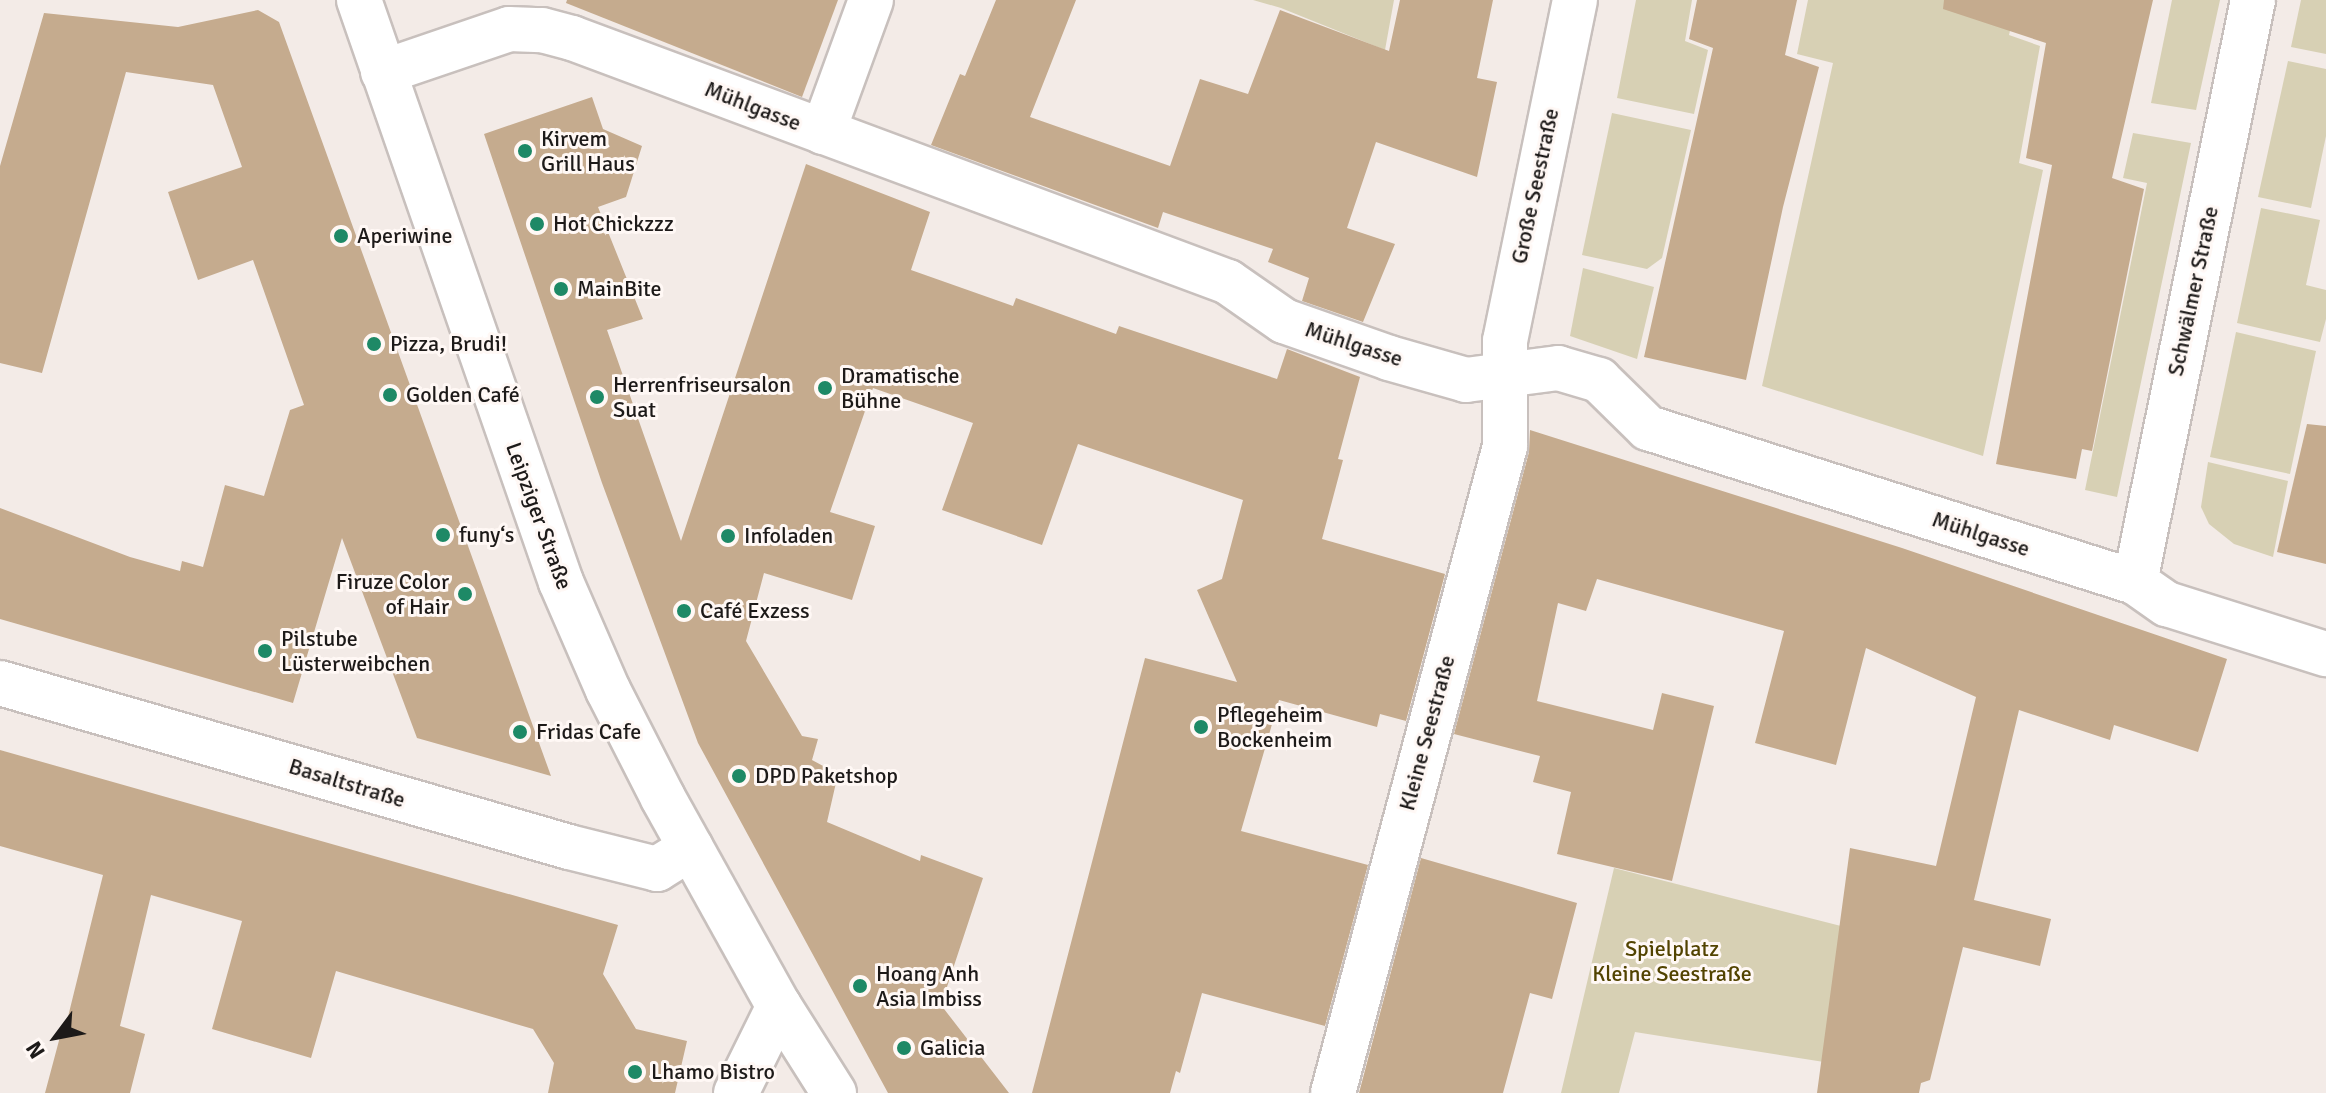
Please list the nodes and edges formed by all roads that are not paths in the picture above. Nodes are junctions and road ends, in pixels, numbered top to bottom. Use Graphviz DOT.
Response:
graph roads {
  1 [pos="359,0"];
  2 [pos="871,0"];
  3 [pos="1575,0"];
  4 [pos="2253,0"];
  5 [pos="383,72"];
  6 [pos="823,132"];
  7 [pos="1507,372"];
  8 [pos="2135,582"];
  9 [pos="2326,654"];
  10 [pos="0,683"];
  11 [pos="691,848"];
  12 [pos="779,1006"];
  13 [pos="736,1093"];
  14 [pos="834,1093"];
  15 [pos="1333,1093"];
  1 -- 5 [label="street, Leipziger Straße"];
  2 -- 6 [label="street"];
  3 -- 7 [label="street, Große Seestraße"];
  4 -- 8 [label="street, Schwälmer Straße"];
  5 -- 6 [label="street, Mühlgasse"];
  5 -- 11 [label="street, Leipziger Straße"];
  6 -- 7 [label="street, Mühlgasse"];
  7 -- 8 [label="street, Mühlgasse"];
  7 -- 15 [label="street, Kleine Seestraße"];
  8 -- 9 [label="street, Mühlgasse"];
  10 -- 11 [label="street, Basaltstraße"];
  11 -- 12 [label="street, Leipziger Straße"];
  12 -- 13 [label="street"];
  12 -- 14 [label="street, Leipziger Straße"];
}
